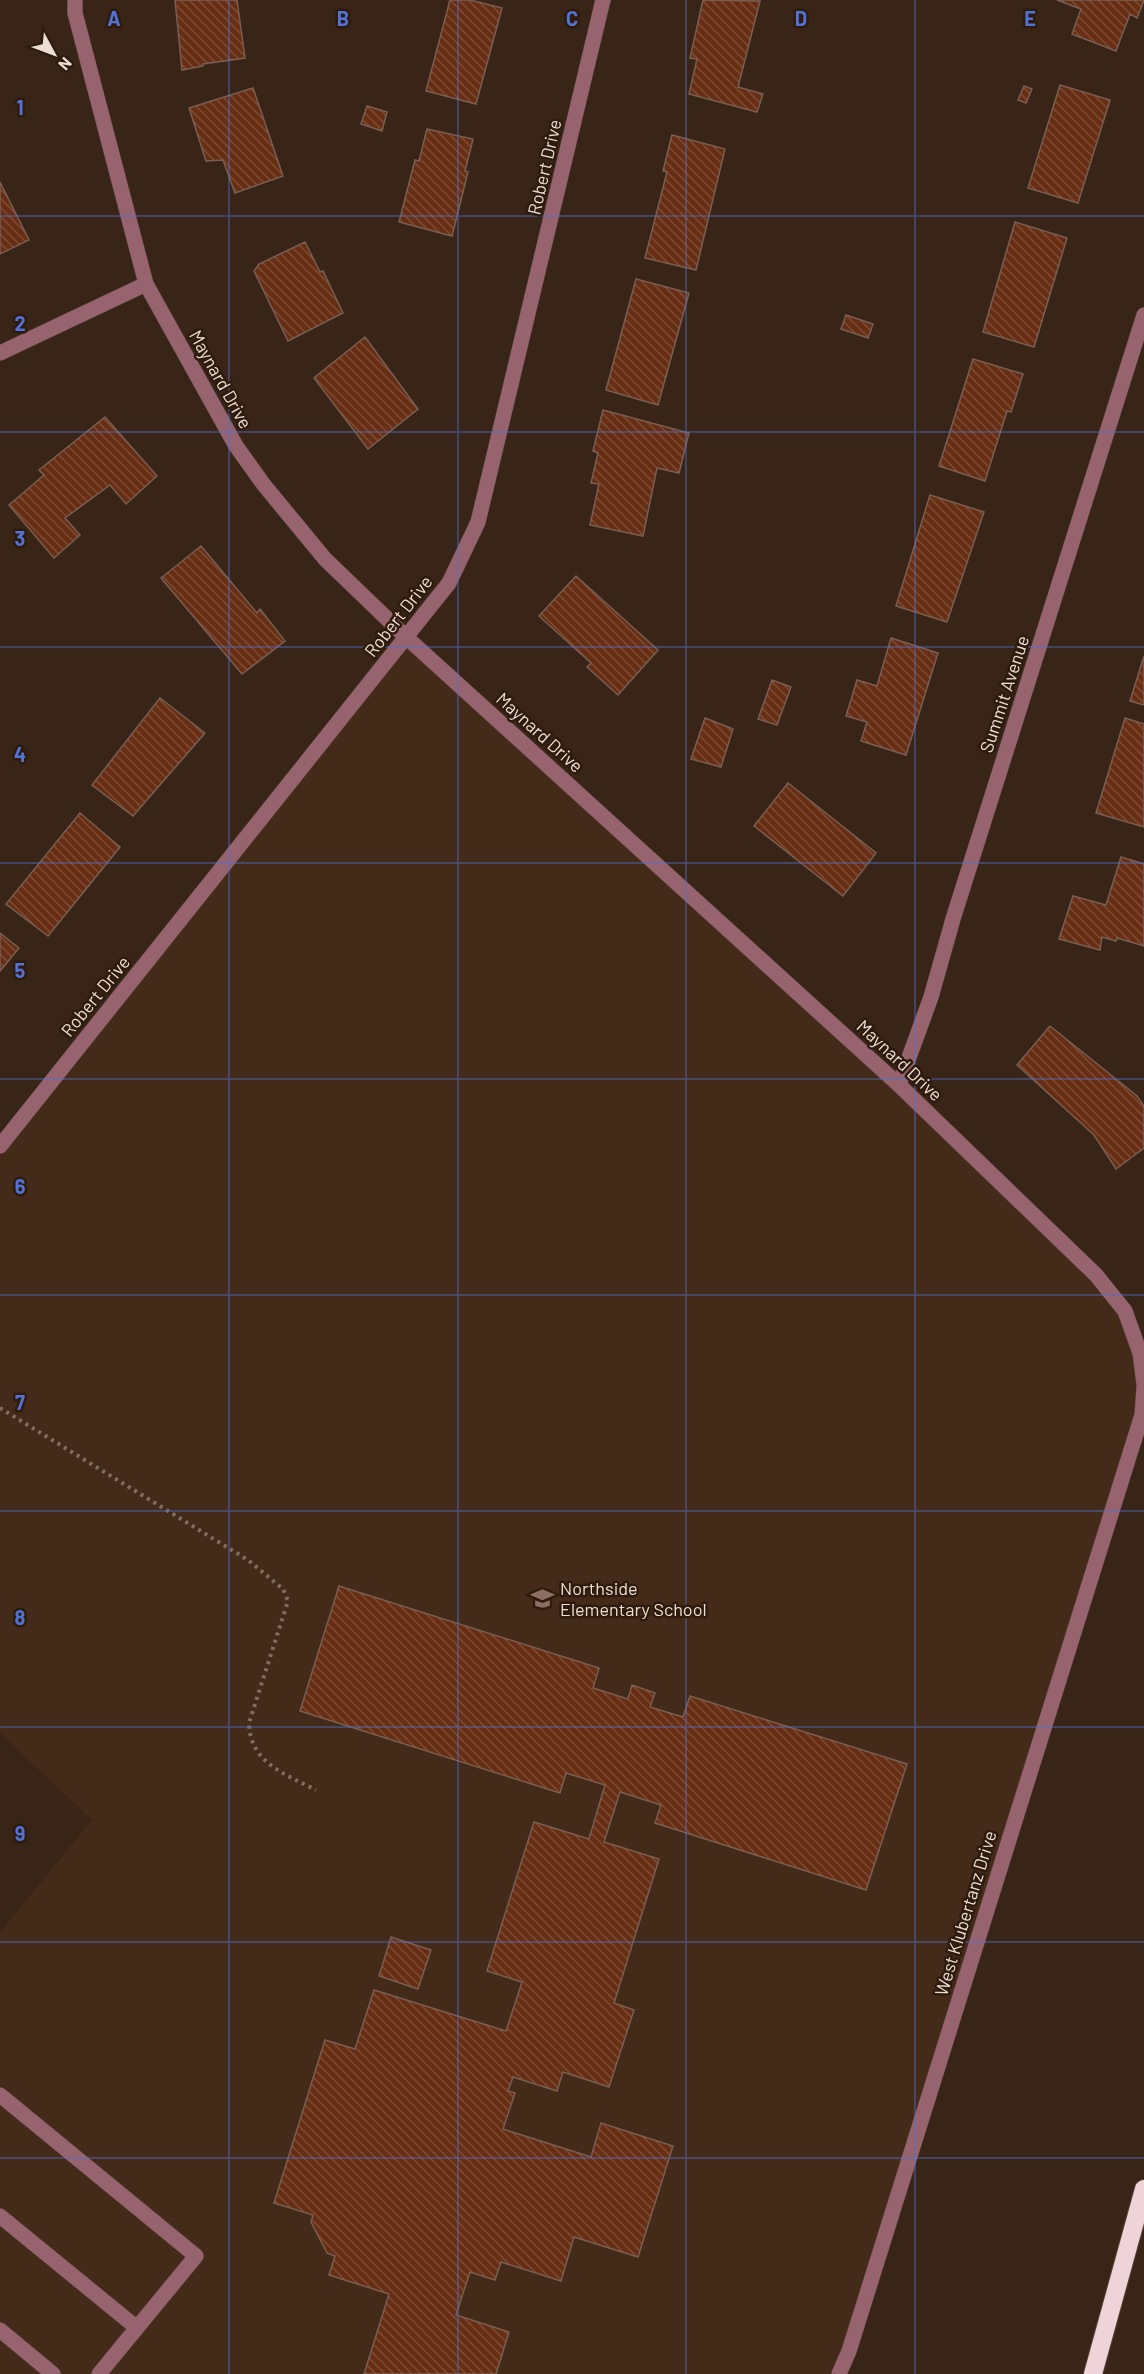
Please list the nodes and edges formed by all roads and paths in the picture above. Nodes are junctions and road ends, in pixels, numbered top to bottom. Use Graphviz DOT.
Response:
graph roads {
  1 [pos="75,0"];
  2 [pos="603,0"];
  3 [pos="146,284"];
  4 [pos="1144,315"];
  5 [pos="0,353"];
  6 [pos="406,637"];
  7 [pos="899,1084"];
  8 [pos="0,1146"];
  9 [pos="1144,1385"];
  10 [pos="0,1408"];
  11 [pos="1126,1464"];
  12 [pos="316,1790"];
  13 [pos="0,2095"];
  14 [pos="1144,2189"];
  15 [pos="0,2216"];
  16 [pos="137,2328"];
  17 [pos="0,2330"];
  18 [pos="53,2374"];
  19 [pos="99,2374"];
  20 [pos="839,2374"];
  21 [pos="1092,2374"];
  1 -- 3 [label="street, Maynard Drive"];
  2 -- 6 [label="street, Robert Drive"];
  3 -- 5 [label="street"];
  3 -- 6 [label="street, Maynard Drive"];
  4 -- 7 [label="street, Summit Avenue"];
  6 -- 7 [label="street, Maynard Drive"];
  6 -- 8 [label="street, Robert Drive"];
  7 -- 9 [label="street, Maynard Drive"];
  9 -- 11 [label="street, Maynard Drive"];
  10 -- 12 [label="path"];
  11 -- 20 [label="street, West Klubertanz Drive"];
  13 -- 16 [label="street"];
  14 -- 21 [label="highway"];
  15 -- 16 [label="street"];
  16 -- 19 [label="street"];
  17 -- 18 [label="street"];
}
